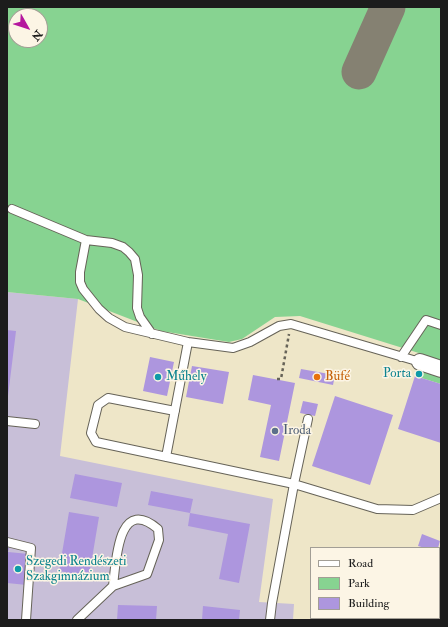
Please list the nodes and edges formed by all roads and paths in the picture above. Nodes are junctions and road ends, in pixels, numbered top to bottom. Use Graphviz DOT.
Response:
graph roads {
  1 [pos="12,209"];
  2 [pos="86,240"];
  3 [pos="291,324"];
  4 [pos="441,325"];
  5 [pos="152,334"];
  6 [pos="188,342"];
  7 [pos="401,357"];
  8 [pos="420,362"];
  9 [pos="441,369"];
  10 [pos="277,380"];
  11 [pos="175,411"];
  12 [pos="308,419"];
  13 [pos="7,421"];
  14 [pos="35,424"];
  15 [pos="166,457"];
  16 [pos="294,484"];
  17 [pos="441,498"];
  18 [pos="7,542"];
  19 [pos="113,586"];
  20 [pos="26,620"];
  21 [pos="77,620"];
  22 [pos="270,620"];
  1 -- 2 [label="lane"];
  2 -- 5 [label="lane"];
  2 -- 5 [label="lane"];
  3 -- 6 [label="lane"];
  3 -- 7 [label="lane"];
  3 -- 10 [label="path"];
  4 -- 7 [label="lane"];
  5 -- 6 [label="lane"];
  6 -- 11 [label="lane"];
  7 -- 8 [label="lane"];
  8 -- 9 [label="street"];
  11 -- 15 [label="lane"];
  11 -- 15 [label="lane"];
  12 -- 16 [label="lane"];
  13 -- 14 [label="lane"];
  15 -- 16 [label="lane"];
  16 -- 17 [label="lane"];
  16 -- 22 [label="lane"];
  18 -- 20 [label="lane"];
  19 -- 19 [label="lane"];
  19 -- 21 [label="lane"];
}
